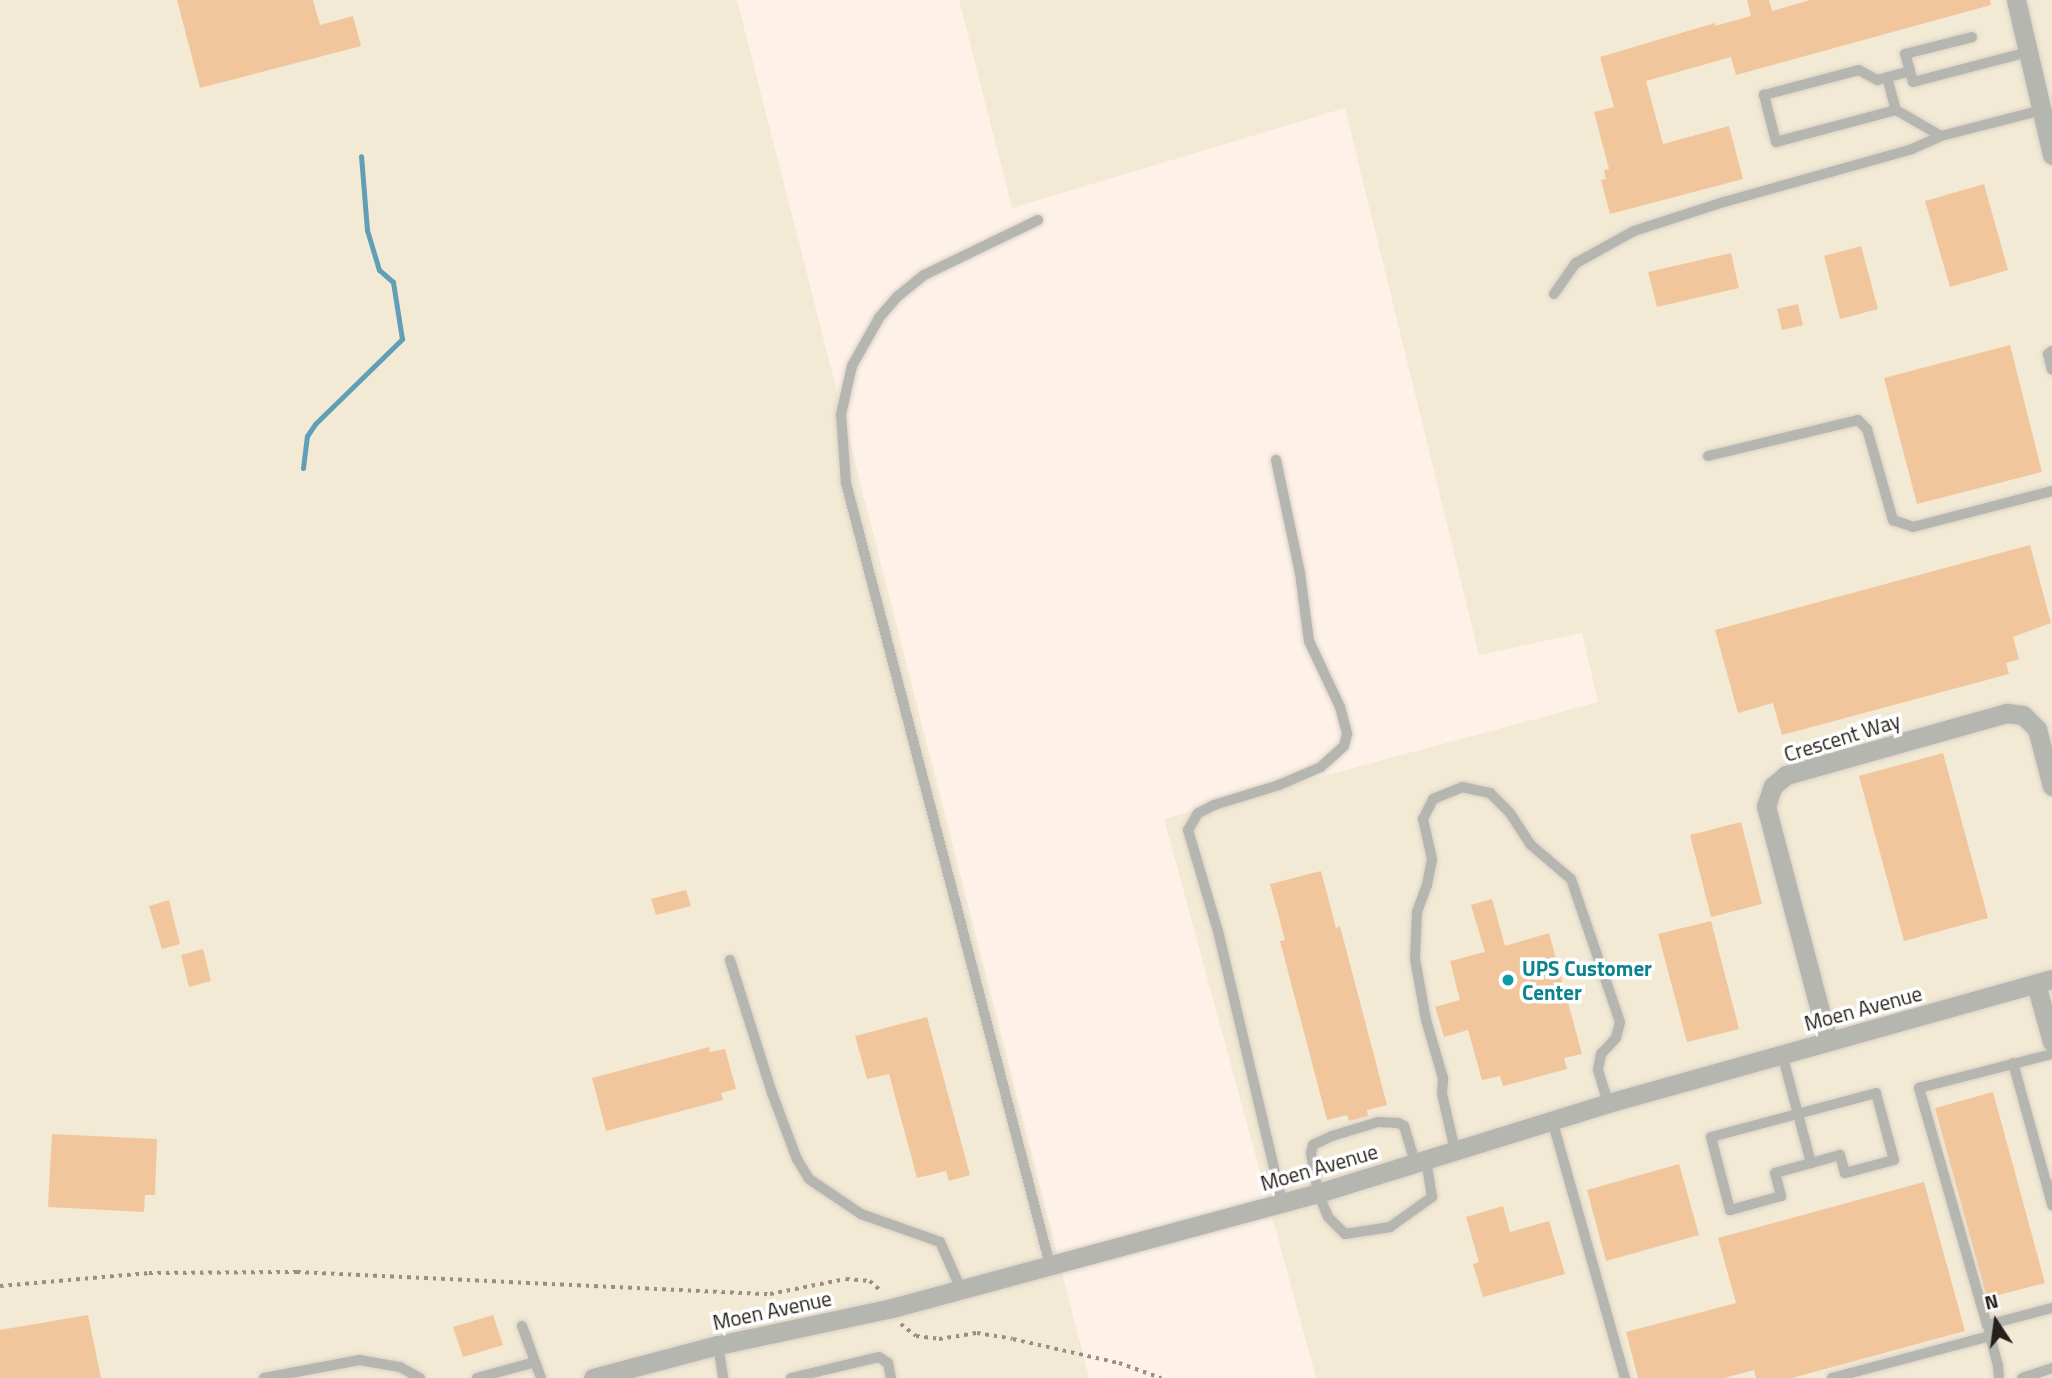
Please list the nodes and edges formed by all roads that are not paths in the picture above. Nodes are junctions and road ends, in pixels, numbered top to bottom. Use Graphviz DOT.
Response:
graph roads {
  1 [pos="2016,0"];
  2 [pos="1972,37"];
  3 [pos="2029,51"];
  4 [pos="1911,76"];
  5 [pos="1887,77"];
  6 [pos="1896,110"];
  7 [pos="2042,110"];
  8 [pos="1941,136"];
  9 [pos="2052,155"];
  10 [pos="1038,220"];
  11 [pos="1554,294"];
  12 [pos="2052,351"];
  13 [pos="2052,370"];
  14 [pos="1708,456"];
  15 [pos="1276,460"];
  16 [pos="2052,491"];
  17 [pos="2052,786"];
  18 [pos="730,960"];
  19 [pos="2044,981"];
  20 [pos="1828,1041"];
  21 [pos="2052,1042"];
  22 [pos="1782,1054"];
  23 [pos="2052,1054"];
  24 [pos="2013,1063"];
  25 [pos="1608,1102"];
  26 [pos="1799,1114"];
  27 [pos="1552,1120"];
  28 [pos="1455,1150"];
  29 [pos="1420,1161"];
  30 [pos="1811,1163"];
  31 [pos="2049,1185"];
  32 [pos="1318,1193"];
  33 [pos="1282,1202"];
  34 [pos="2052,1205"];
  35 [pos="1049,1265"];
  36 [pos="961,1289"];
  37 [pos="2052,1307"];
  38 [pos="522,1326"];
  39 [pos="1988,1330"];
  40 [pos="718,1345"];
  41 [pos="535,1362"];
  42 [pos="2052,1368"];
  43 [pos="264,1378"];
  44 [pos="420,1378"];
  45 [pos="477,1378"];
  46 [pos="541,1378"];
  47 [pos="593,1378"];
  48 [pos="723,1378"];
  49 [pos="791,1378"];
  50 [pos="891,1378"];
  51 [pos="1625,1378"];
  52 [pos="1832,1378"];
  53 [pos="1998,1378"];
  54 [pos="2022,1378"];
  1 -- 3 [label="street"];
  2 -- 4 [label="lane"];
  3 -- 4 [label="lane"];
  3 -- 7 [label="street"];
  4 -- 5 [label="lane"];
  5 -- 6 [label="lane"];
  5 -- 6 [label="lane"];
  6 -- 8 [label="lane"];
  7 -- 8 [label="lane"];
  7 -- 9 [label="street"];
  8 -- 11 [label="lane"];
  10 -- 35 [label="lane"];
  12 -- 13 [label="lane"];
  14 -- 16 [label="lane"];
  15 -- 33 [label="lane"];
  17 -- 20 [label="street, Crescent Way"];
  18 -- 36 [label="lane"];
  19 -- 20 [label="street, Moen Avenue"];
  19 -- 21 [label="street"];
  20 -- 22 [label="street, Moen Avenue"];
  22 -- 25 [label="street, Moen Avenue"];
  22 -- 26 [label="lane"];
  23 -- 24 [label="lane"];
  24 -- 31 [label="lane"];
  24 -- 39 [label="lane"];
  25 -- 27 [label="street, Moen Avenue"];
  25 -- 28 [label="lane"];
  26 -- 30 [label="lane"];
  26 -- 30 [label="lane"];
  26 -- 30 [label="lane"];
  27 -- 28 [label="street, Moen Avenue"];
  27 -- 51 [label="lane"];
  28 -- 29 [label="street, Moen Avenue"];
  29 -- 32 [label="street, Moen Avenue"];
  29 -- 32 [label="lane"];
  29 -- 32 [label="lane"];
  31 -- 34 [label="lane"];
  32 -- 33 [label="street, Moen Avenue"];
  33 -- 35 [label="street, Moen Avenue"];
  35 -- 36 [label="street, Moen Avenue"];
  36 -- 40 [label="street, Moen Avenue"];
  37 -- 39 [label="lane"];
  38 -- 41 [label="lane"];
  39 -- 52 [label="lane"];
  39 -- 53 [label="lane"];
  40 -- 47 [label="street, Moen Avenue"];
  40 -- 48 [label="lane"];
  41 -- 45 [label="lane"];
  41 -- 46 [label="lane"];
  42 -- 54 [label="lane"];
  43 -- 44 [label="lane"];
  49 -- 50 [label="lane"];
}
